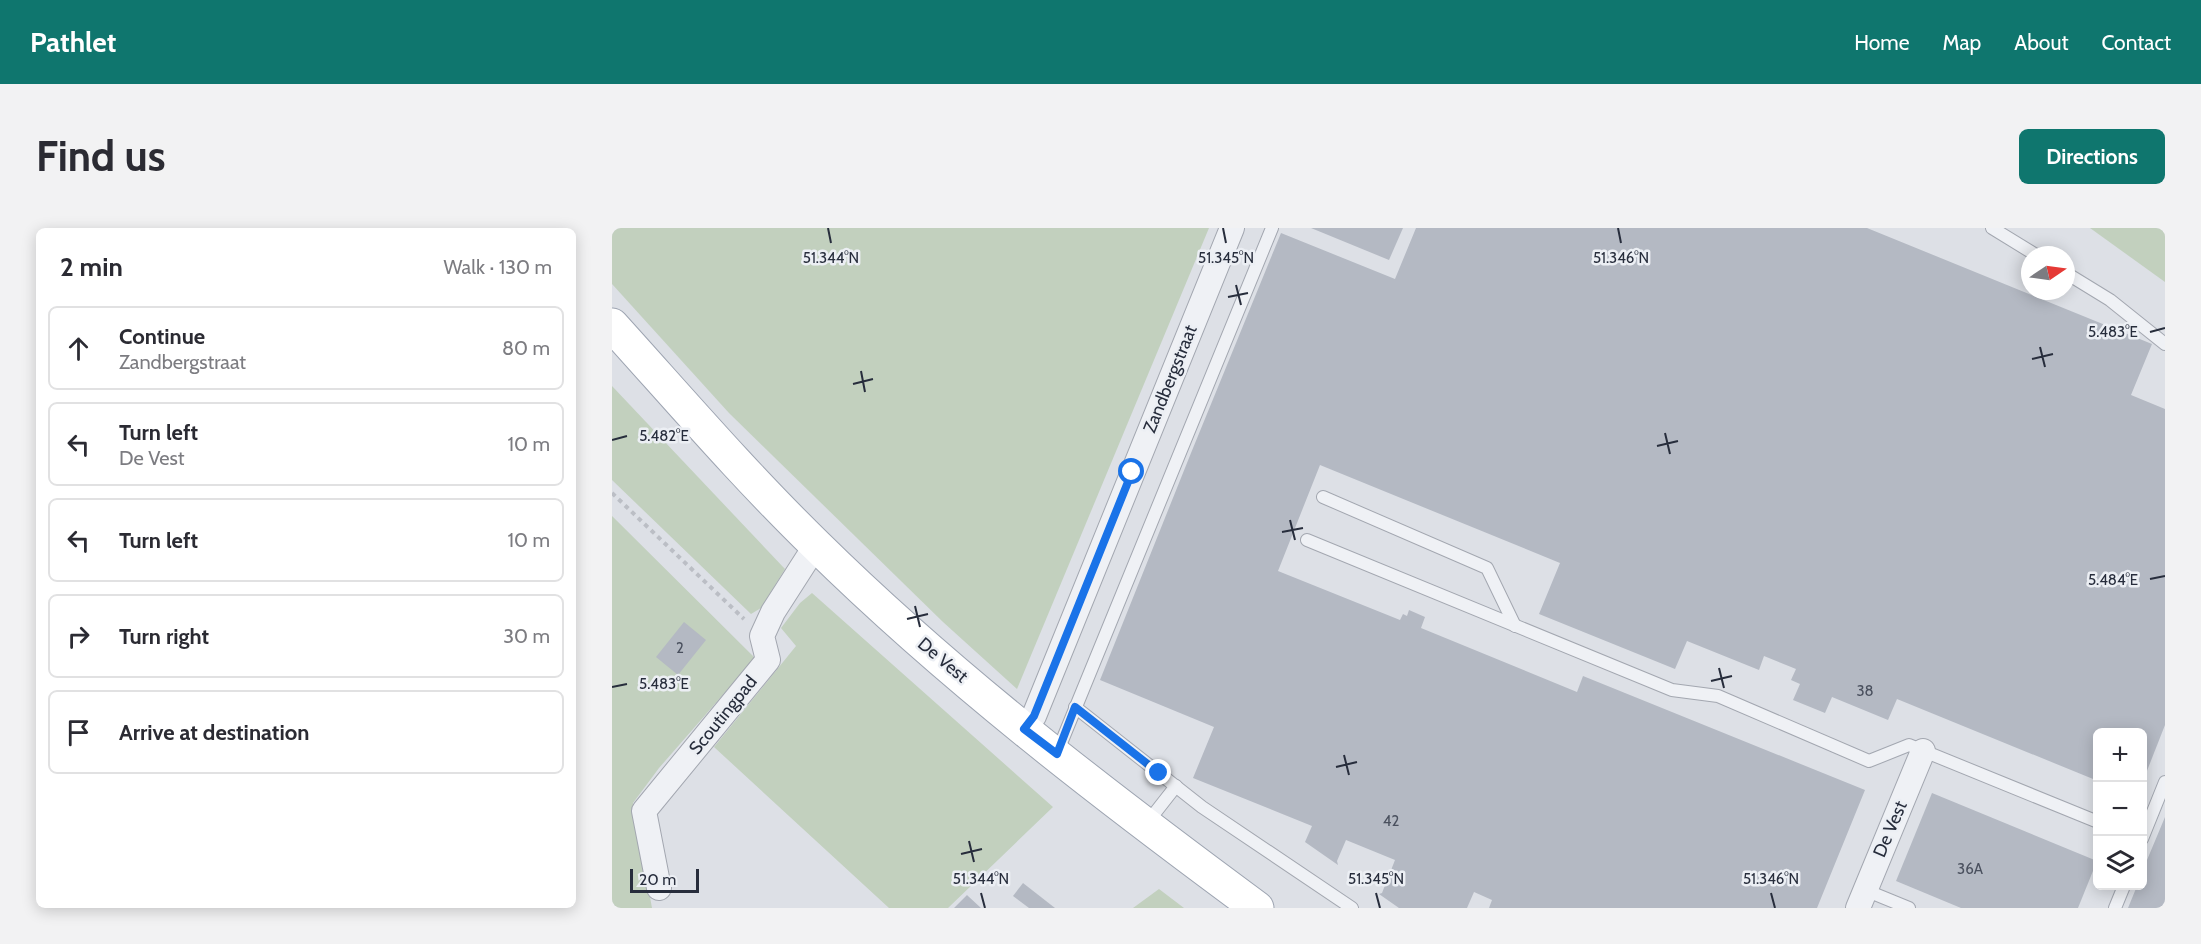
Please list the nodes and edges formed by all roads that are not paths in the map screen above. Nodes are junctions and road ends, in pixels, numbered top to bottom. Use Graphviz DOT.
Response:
graph roads {
  1 [pos="1232,228"];
  2 [pos="1272,228"];
  3 [pos="1992,228"];
  4 [pos="2021,246"];
  5 [pos="2075,279"];
  6 [pos="612,325"];
  7 [pos="2165,345"];
  8 [pos="1323,496"];
  9 [pos="1307,540"];
  10 [pos="816,545"];
  11 [pos="1515,626"];
  12 [pos="1075,707"];
  13 [pos="1024,729"];
  14 [pos="1923,751"];
  15 [pos="1057,754"];
  16 [pos="2165,782"];
  17 [pos="1176,786"];
  18 [pos="2093,820"];
  19 [pos="1146,825"];
  20 [pos="2143,836"];
  21 [pos="658,888"];
  22 [pos="2122,890"];
  23 [pos="1861,899"];
  24 [pos="1257,908"];
  25 [pos="1352,908"];
  26 [pos="1909,908"];
  27 [pos="2115,908"];
  1 -- 13 [label="street, Zandbergstraat"];
  2 -- 12 [label="lane"];
  3 -- 4 [label="lane"];
  5 -- 7 [label="lane"];
  6 -- 10 [label="main road, De Vest"];
  8 -- 11 [label="lane"];
  9 -- 11 [label="lane"];
  10 -- 13 [label="main road, De Vest"];
  10 -- 21 [label="street, Scoutingpad"];
  11 -- 14 [label="lane"];
  12 -- 15 [label="lane"];
  12 -- 17 [label="lane"];
  13 -- 15 [label="main road, De Vest"];
  14 -- 18 [label="lane"];
  14 -- 23 [label="street, De Vest"];
  15 -- 19 [label="main road, De Vest"];
  16 -- 20 [label="lane"];
  17 -- 19 [label="lane"];
  17 -- 25 [label="lane"];
  19 -- 24 [label="main road, De Vest"];
  22 -- 27 [label="lane"];
  23 -- 26 [label="lane"];
}
